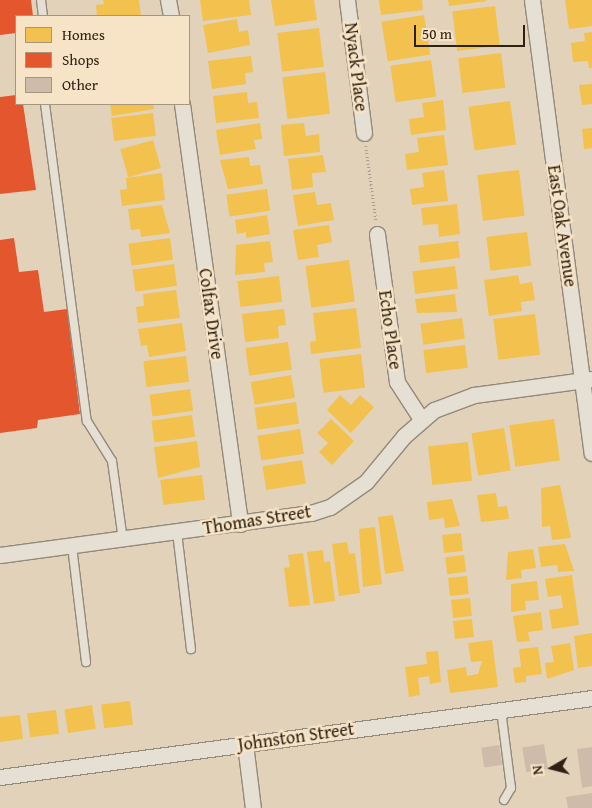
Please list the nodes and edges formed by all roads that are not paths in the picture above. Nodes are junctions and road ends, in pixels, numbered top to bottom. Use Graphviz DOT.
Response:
graph roads {
  1 [pos="41,0"];
  2 [pos="168,0"];
  3 [pos="347,0"];
  4 [pos="532,0"];
  5 [pos="43,15"];
  6 [pos="170,15"];
  7 [pos="45,105"];
  8 [pos="182,105"];
  9 [pos="364,133"];
  10 [pos="377,234"];
  11 [pos="587,380"];
  12 [pos="421,419"];
  13 [pos="592,453"];
  14 [pos="240,524"];
  15 [pos="177,532"];
  16 [pos="124,540"];
  17 [pos="72,546"];
  18 [pos="0,555"];
  19 [pos="191,649"];
  20 [pos="86,662"];
  21 [pos="592,698"];
  22 [pos="501,710"];
  23 [pos="245,744"];
  24 [pos="0,777"];
  25 [pos="504,800"];
  26 [pos="253,808"];
  1 -- 5 [label="lane"];
  2 -- 6 [label="street"];
  3 -- 9 [label="street, Nyack Place"];
  4 -- 11 [label="street, East Oak Avenue"];
  7 -- 16 [label="lane"];
  8 -- 14 [label="street, Colfax Drive"];
  10 -- 12 [label="street, Echo Place"];
  11 -- 12 [label="street, Thomas Street"];
  11 -- 13 [label="street, East Oak Avenue"];
  12 -- 14 [label="street, Thomas Street"];
  14 -- 15 [label="street, Thomas Street"];
  15 -- 16 [label="street, Thomas Street"];
  15 -- 19 [label="lane"];
  16 -- 17 [label="street, Thomas Street"];
  17 -- 18 [label="street, Thomas Street"];
  17 -- 20 [label="lane"];
  21 -- 22 [label="street, Johnston Street"];
  22 -- 23 [label="street, Johnston Street"];
  22 -- 25 [label="lane"];
  23 -- 24 [label="street, Johnston Street"];
  23 -- 26 [label="street"];
}
